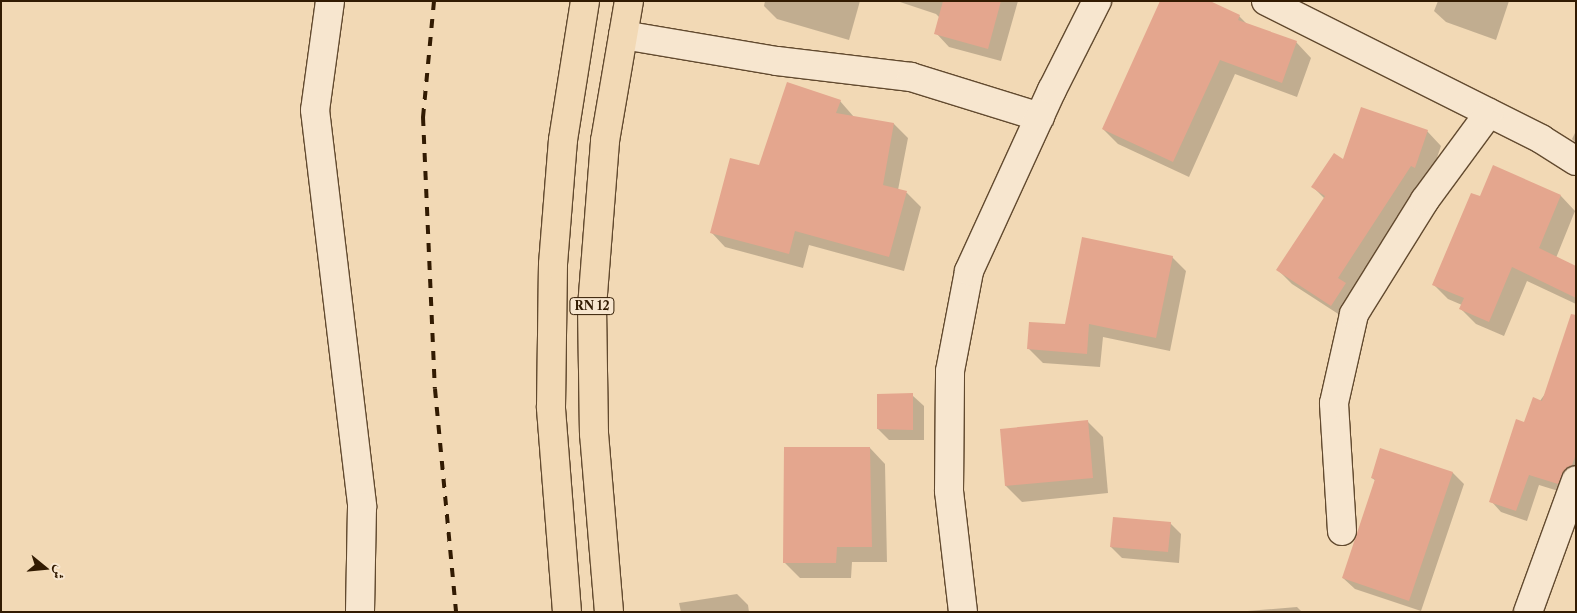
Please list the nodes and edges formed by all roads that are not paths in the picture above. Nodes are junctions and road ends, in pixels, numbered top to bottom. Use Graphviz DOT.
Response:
graph roads {
  1 [pos="330,1"];
  2 [pos="585,1"];
  3 [pos="629,1"];
  4 [pos="1097,1"];
  5 [pos="1266,1"];
  6 [pos="624,35"];
  7 [pos="1489,113"];
  8 [pos="1040,117"];
  9 [pos="1576,161"];
  10 [pos="1576,480"];
  11 [pos="1342,531"];
  12 [pos="360,612"];
  13 [pos="567,612"];
  14 [pos="609,612"];
  15 [pos="963,612"];
  16 [pos="1528,612"];
  1 -- 12 [label="street"];
  2 -- 13 [label="highway, RN 12"];
  3 -- 6 [label="highway, RN 12"];
  4 -- 8 [label="street"];
  5 -- 7 [label="street"];
  6 -- 8 [label="street"];
  6 -- 14 [label="highway, RN 12"];
  7 -- 9 [label="street"];
  7 -- 11 [label="street"];
  8 -- 15 [label="street"];
  10 -- 16 [label="street"];
}
